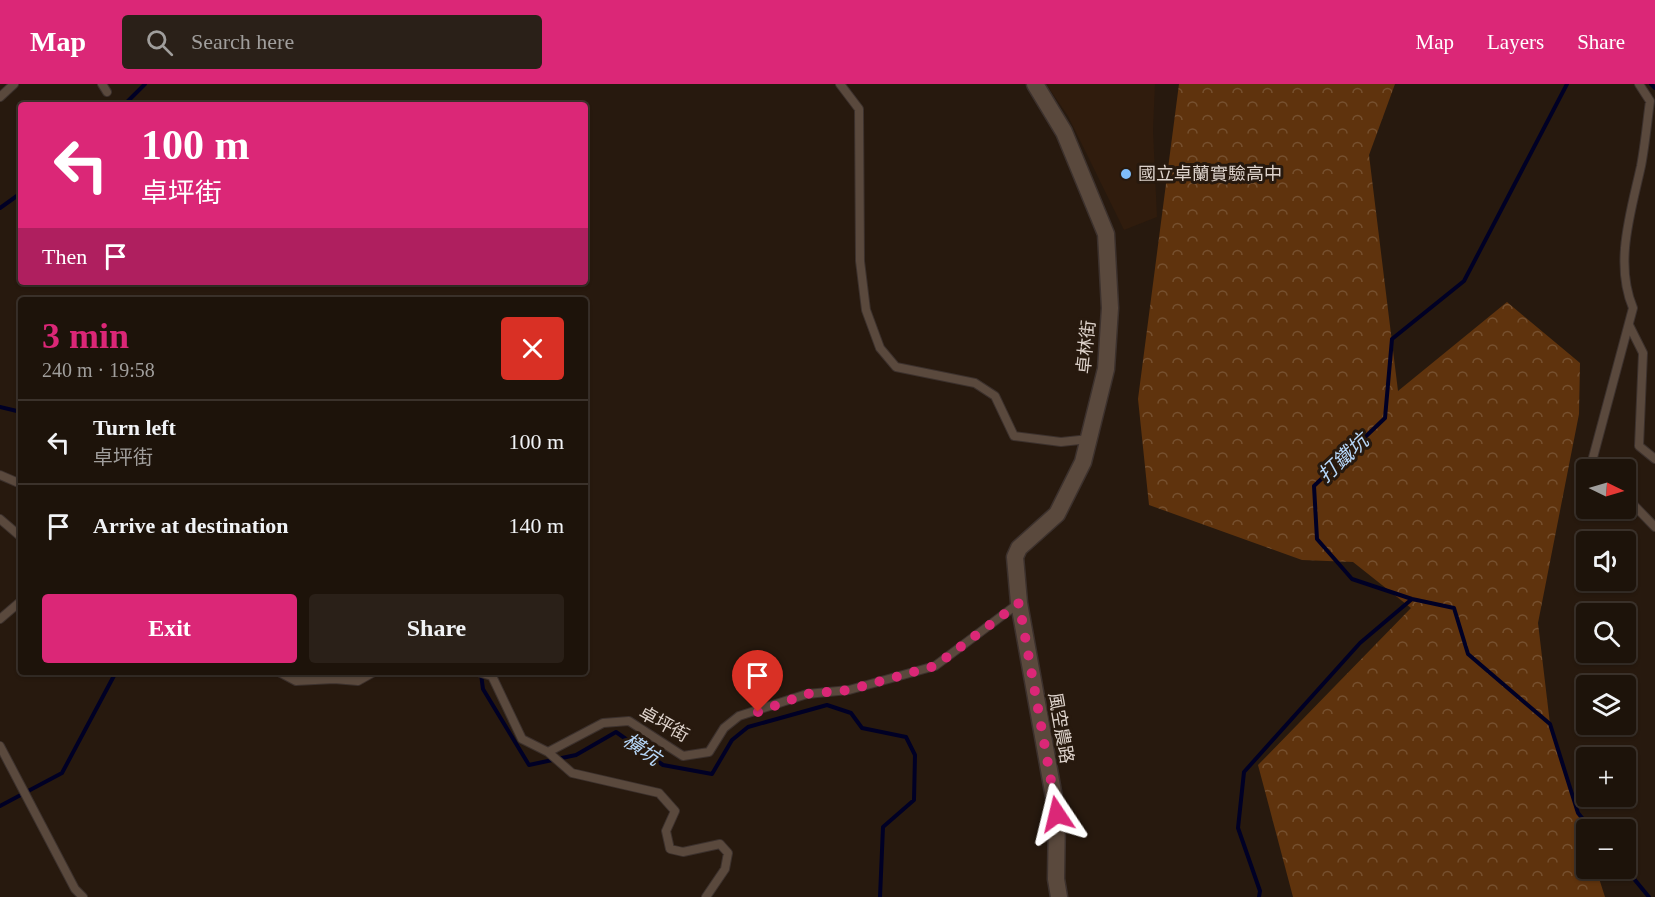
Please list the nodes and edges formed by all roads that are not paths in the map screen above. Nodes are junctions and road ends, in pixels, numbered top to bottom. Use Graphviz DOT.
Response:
graph roads {
  1 [pos="14,84"];
  2 [pos="840,84"];
  3 [pos="1035,84"];
  4 [pos="1639,84"];
  5 [pos="0,97"];
  6 [pos="1653,101"];
  7 [pos="1629,325"];
  8 [pos="1089,439"];
  9 [pos="1593,459"];
  10 [pos="1655,459"];
  11 [pos="0,475"];
  12 [pos="18,483"];
  13 [pos="1636,507"];
  14 [pos="0,519"];
  15 [pos="1655,527"];
  16 [pos="18,534"];
  17 [pos="1019,603"];
  18 [pos="18,604"];
  19 [pos="0,619"];
  20 [pos="285,675"];
  21 [pos="369,675"];
  22 [pos="488,675"];
  23 [pos="0,746"];
  24 [pos="548,752"];
  25 [pos="83,897"];
  26 [pos="706,897"];
  27 [pos="1059,897"];
  1 -- 5 [label="lane"];
  2 -- 8 [label="lane"];
  3 -- 8 [label="street, 卓林街"];
  4 -- 6 [label="lane"];
  6 -- 7 [label="lane"];
  7 -- 9 [label="lane"];
  7 -- 10 [label="lane"];
  8 -- 17 [label="street, 卓林街"];
  11 -- 12 [label="lane"];
  13 -- 15 [label="lane"];
  14 -- 16 [label="lane"];
  17 -- 24 [label="lane, 卓坪街"];
  17 -- 27 [label="street, 風空農路"];
  18 -- 19 [label="lane"];
  20 -- 21 [label="lane"];
  22 -- 24 [label="lane"];
  23 -- 25 [label="lane"];
  24 -- 26 [label="lane"];
}
